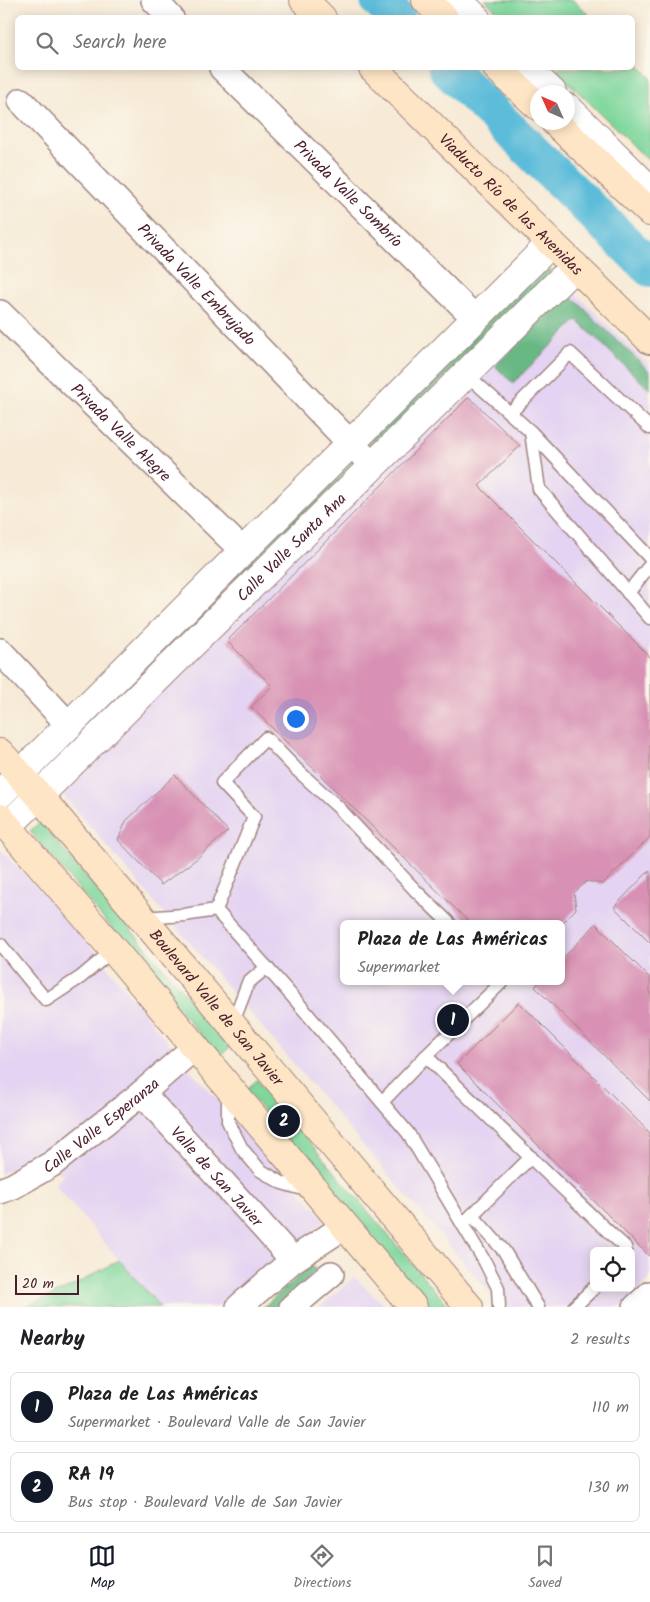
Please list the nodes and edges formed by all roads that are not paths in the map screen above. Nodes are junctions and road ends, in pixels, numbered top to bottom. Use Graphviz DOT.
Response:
graph roads {
  1 [pos="154,0"];
  2 [pos="304,0"];
  3 [pos="426,0"];
  4 [pos="458,0"];
  5 [pos="168,15"];
  6 [pos="319,15"];
  7 [pos="441,15"];
  8 [pos="473,15"];
  9 [pos="224,70"];
  10 [pos="375,70"];
  11 [pos="499,70"];
  12 [pos="528,70"];
  13 [pos="544,85"];
  14 [pos="530,99"];
  15 [pos="21,101"];
  16 [pos="575,115"];
  17 [pos="563,130"];
  18 [pos="650,190"];
  19 [pos="650,212"];
  20 [pos="551,243"];
  21 [pos="575,266"];
  22 [pos="0,313"];
  23 [pos="475,318"];
  24 [pos="650,340"];
  25 [pos="466,374"];
  26 [pos="510,412"];
  27 [pos="650,428"];
  28 [pos="532,432"];
  29 [pos="350,443"];
  30 [pos="373,465"];
  31 [pos="243,551"];
  32 [pos="650,558"];
  33 [pos="650,565"];
  34 [pos="219,575"];
  35 [pos="628,593"];
  36 [pos="241,596"];
  37 [pos="650,618"];
  38 [pos="0,651"];
  39 [pos="69,725"];
  40 [pos="0,754"];
  41 [pos="19,774"];
  42 [pos="0,794"];
  43 [pos="39,796"];
  44 [pos="4,823"];
  45 [pos="216,910"];
  46 [pos="143,918"];
  47 [pos="446,920"];
  48 [pos="0,944"];
  49 [pos="113,950"];
  50 [pos="267,967"];
  51 [pos="499,985"];
  52 [pos="232,1025"];
  53 [pos="195,1047"];
  54 [pos="256,1053"];
  55 [pos="426,1056"];
  56 [pos="226,1084"];
  57 [pos="142,1093"];
  58 [pos="382,1102"];
  59 [pos="531,1157"];
  60 [pos="0,1191"];
  61 [pos="472,1215"];
  62 [pos="462,1225"];
  63 [pos="345,1226"];
  64 [pos="625,1247"];
  65 [pos="293,1260"];
  66 [pos="331,1274"];
  67 [pos="590,1292"];
  68 [pos="650,1294"];
  69 [pos="239,1307"];
  70 [pos="292,1307"];
  71 [pos="413,1307"];
  72 [pos="469,1307"];
  73 [pos="499,1307"];
  74 [pos="538,1307"];
  75 [pos="574,1307"];
  76 [pos="636,1307"];
  1 -- 5 [label="street"];
  2 -- 6 [label="main road"];
  3 -- 7 [label="main road"];
  4 -- 8 [label="street"];
  9 -- 23 [label="street, Privada Valle Sombrío"];
  10 -- 20 [label="main road, Viaducto Río de las Avenidas"];
  11 -- 14 [label="main road"];
  12 -- 13 [label="street"];
  15 -- 29 [label="street, Privada Valle Embrujado"];
  16 -- 18 [label="street"];
  17 -- 19 [label="main road"];
  20 -- 21 [label="main road, Viaducto Río de las Avenidas"];
  20 -- 23 [label="street, Calle Valle Santa Ana"];
  21 -- 24 [label="main road, Viaducto Río de las Avenidas"];
  21 -- 25 [label="street, Calle Valle Santa Ana"];
  22 -- 31 [label="street, Privada Valle Alegre"];
  23 -- 29 [label="street, Calle Valle Santa Ana"];
  25 -- 26 [label="lane"];
  25 -- 30 [label="street, Calle Valle Santa Ana"];
  26 -- 27 [label="lane"];
  26 -- 28 [label="lane"];
  28 -- 32 [label="lane"];
  28 -- 35 [label="lane"];
  29 -- 30 [label="street, Privada Valle Embrujado"];
  29 -- 31 [label="street, Calle Valle Santa Ana"];
  30 -- 36 [label="street, Calle Valle Santa Ana"];
  31 -- 34 [label="street, Calle Valle Santa Ana"];
  33 -- 35 [label="lane"];
  34 -- 36 [label="street"];
  34 -- 39 [label="street, Calle Valle Santa Ana"];
  35 -- 37 [label="lane"];
  36 -- 43 [label="street, Calle Valle Santa Ana"];
  38 -- 39 [label="street"];
  39 -- 41 [label="street, Calle Valle Santa Ana"];
  40 -- 41 [label="main road, Boulevard Valle de San Javier"];
  41 -- 42 [label="street, Calle Valle Santa Ana"];
  41 -- 43 [label="main road, Boulevard Valle de San Javier"];
  43 -- 44 [label="street, Calle Valle Santa Ana"];
  43 -- 46 [label="main road, Boulevard Valle de San Javier"];
  44 -- 49 [label="main road"];
  45 -- 46 [label="lane"];
  45 -- 47 [label="lane"];
  45 -- 50 [label="lane"];
  46 -- 52 [label="main road, Boulevard Valle de San Javier"];
  48 -- 49 [label="lane"];
  49 -- 53 [label="main road"];
  50 -- 52 [label="lane"];
  50 -- 58 [label="lane"];
  51 -- 55 [label="lane"];
  52 -- 54 [label="main road, Boulevard Valle de San Javier"];
  53 -- 56 [label="main road"];
  53 -- 57 [label="street, Calle Valle Esperanza"];
  54 -- 56 [label="main road"];
  54 -- 72 [label="main road, Boulevard Valle de San Javier"];
  55 -- 58 [label="lane"];
  55 -- 59 [label="lane"];
  56 -- 63 [label="main road"];
  57 -- 60 [label="street, Calle Valle Esperanza"];
  57 -- 65 [label="street, Valle de San Javier"];
  58 -- 62 [label="lane"];
  59 -- 61 [label="lane"];
  59 -- 64 [label="lane"];
  61 -- 62 [label="lane"];
  61 -- 74 [label="lane"];
  62 -- 73 [label="lane"];
  63 -- 65 [label="street"];
  63 -- 71 [label="main road"];
  65 -- 69 [label="street"];
  66 -- 70 [label="street"];
  67 -- 75 [label="lane"];
  68 -- 76 [label="street"];
}
